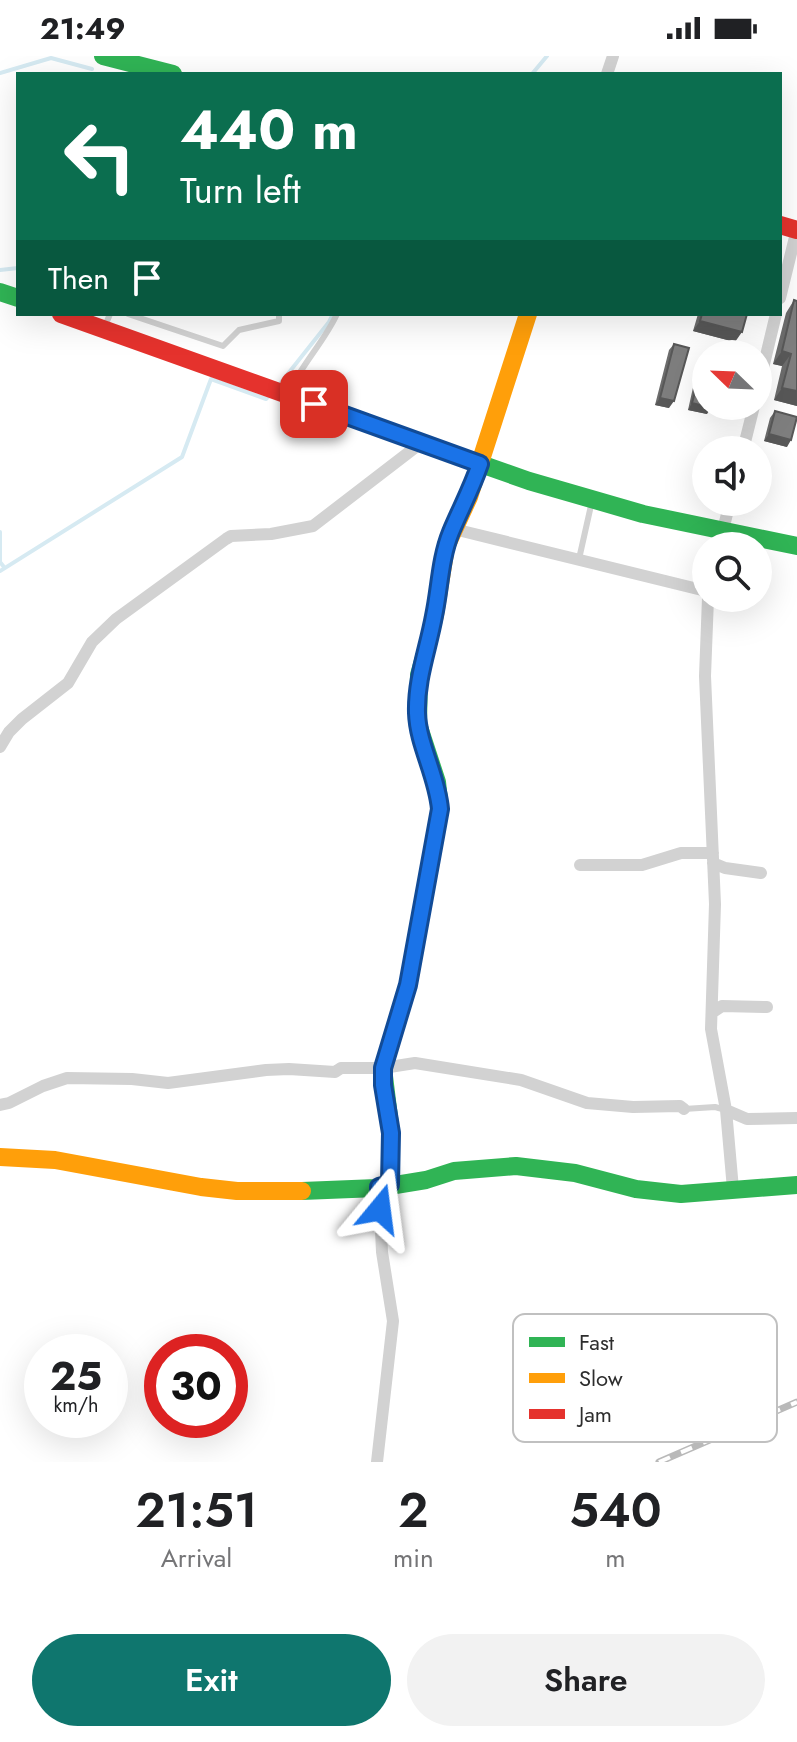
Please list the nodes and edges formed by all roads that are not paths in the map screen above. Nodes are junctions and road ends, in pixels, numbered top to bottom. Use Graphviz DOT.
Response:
graph roads {
  1 [pos="103,56"];
  2 [pos="165,72"];
  3 [pos="797,230"];
  4 [pos="782,290"];
  5 [pos="72,316"];
  6 [pos="134,316"];
  7 [pos="279,316"];
  8 [pos="336,316"];
  9 [pos="527,316"];
  10 [pos="776,316"];
  11 [pos="107,322"];
  12 [pos="770,340"];
  13 [pos="279,391"];
  14 [pos="421,443"];
  15 [pos="480,464"];
  16 [pos="592,501"];
  17 [pos="455,525"];
  18 [pos="697,532"];
  19 [pos="772,544"];
  20 [pos="797,546"];
  21 [pos="579,559"];
  22 [pos="692,587"];
  23 [pos="707,612"];
  24 [pos="0,747"];
  25 [pos="713,858"];
  26 [pos="580,865"];
  27 [pos="761,873"];
  28 [pos="767,1007"];
  29 [pos="713,1012"];
  30 [pos="383,1068"];
  31 [pos="0,1105"];
  32 [pos="684,1109"];
  33 [pos="726,1110"];
  34 [pos="797,1118"];
  35 [pos="0,1157"];
  36 [pos="385,1185"];
  37 [pos="797,1185"];
  38 [pos="733,1189"];
  39 [pos="377,1462"];
  1 -- 2 [label="main road"];
  3 -- 4 [label="street"];
  5 -- 11 [label="main road"];
  6 -- 7 [label="lane"];
  8 -- 13 [label="lane"];
  9 -- 15 [label="main road"];
  10 -- 12 [label="street"];
  11 -- 13 [label="main road"];
  13 -- 14 [label="main road"];
  14 -- 15 [label="main road"];
  14 -- 24 [label="street"];
  15 -- 16 [label="main road"];
  15 -- 17 [label="main road"];
  16 -- 18 [label="main road"];
  16 -- 21 [label="lane"];
  17 -- 21 [label="street"];
  17 -- 30 [label="main road"];
  19 -- 20 [label="main road"];
  21 -- 22 [label="street"];
  23 -- 25 [label="street"];
  25 -- 26 [label="street"];
  25 -- 27 [label="street"];
  25 -- 29 [label="street"];
  28 -- 29 [label="street"];
  29 -- 33 [label="street"];
  30 -- 31 [label="street"];
  30 -- 32 [label="street"];
  30 -- 36 [label="main road"];
  32 -- 33 [label="lane"];
  33 -- 34 [label="street"];
  33 -- 38 [label="street"];
  35 -- 36 [label="main road"];
  36 -- 38 [label="main road"];
  36 -- 39 [label="street"];
  37 -- 38 [label="main road"];
}
